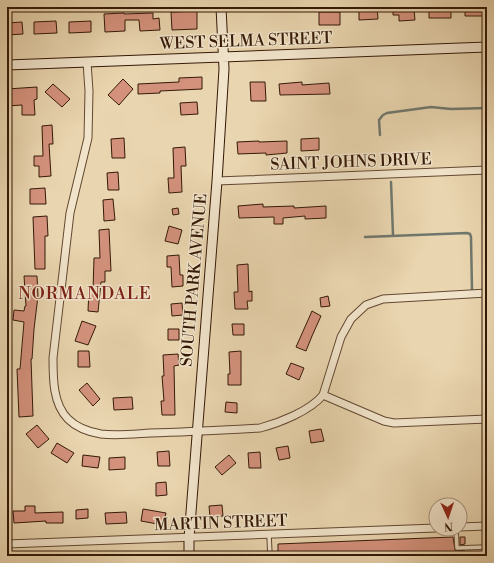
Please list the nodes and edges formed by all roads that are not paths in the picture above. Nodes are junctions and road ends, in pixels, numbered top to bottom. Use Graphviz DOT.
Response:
graph roads {
  1 [pos="221,7"];
  2 [pos="487,47"];
  3 [pos="223,57"];
  4 [pos="88,62"];
  5 [pos="7,65"];
  6 [pos="487,170"];
  7 [pos="217,181"];
  8 [pos="487,293"];
  9 [pos="322,395"];
  10 [pos="487,419"];
  11 [pos="197,431"];
  12 [pos="487,526"];
  13 [pos="468,527"];
  14 [pos="428,528"];
  15 [pos="269,535"];
  16 [pos="456,537"];
  17 [pos="189,538"];
  18 [pos="7,544"];
  19 [pos="487,547"];
  20 [pos="189,556"];
  21 [pos="270,556"];
  1 -- 3 [label="street, SOUTH PARK AVENUE"];
  2 -- 3 [label="street, WEST SELMA STREET"];
  3 -- 4 [label="street, WEST SELMA STREET"];
  3 -- 7 [label="street, SOUTH PARK AVENUE"];
  4 -- 5 [label="street, WEST SELMA STREET"];
  4 -- 11 [label="street"];
  6 -- 7 [label="street, SAINT JOHNS DRIVE"];
  7 -- 11 [label="street, SOUTH PARK AVENUE"];
  8 -- 9 [label="street"];
  9 -- 10 [label="street"];
  9 -- 11 [label="street"];
  11 -- 17 [label="street, SOUTH PARK AVENUE"];
  12 -- 13 [label="street"];
  14 -- 15 [label="street, MARTIN STREET"];
  15 -- 17 [label="street, MARTIN STREET"];
  15 -- 21 [label="lane"];
  16 -- 19 [label="lane"];
  17 -- 18 [label="street, MARTIN STREET"];
  17 -- 20 [label="street, SOUTH PARK AVENUE"];
}
